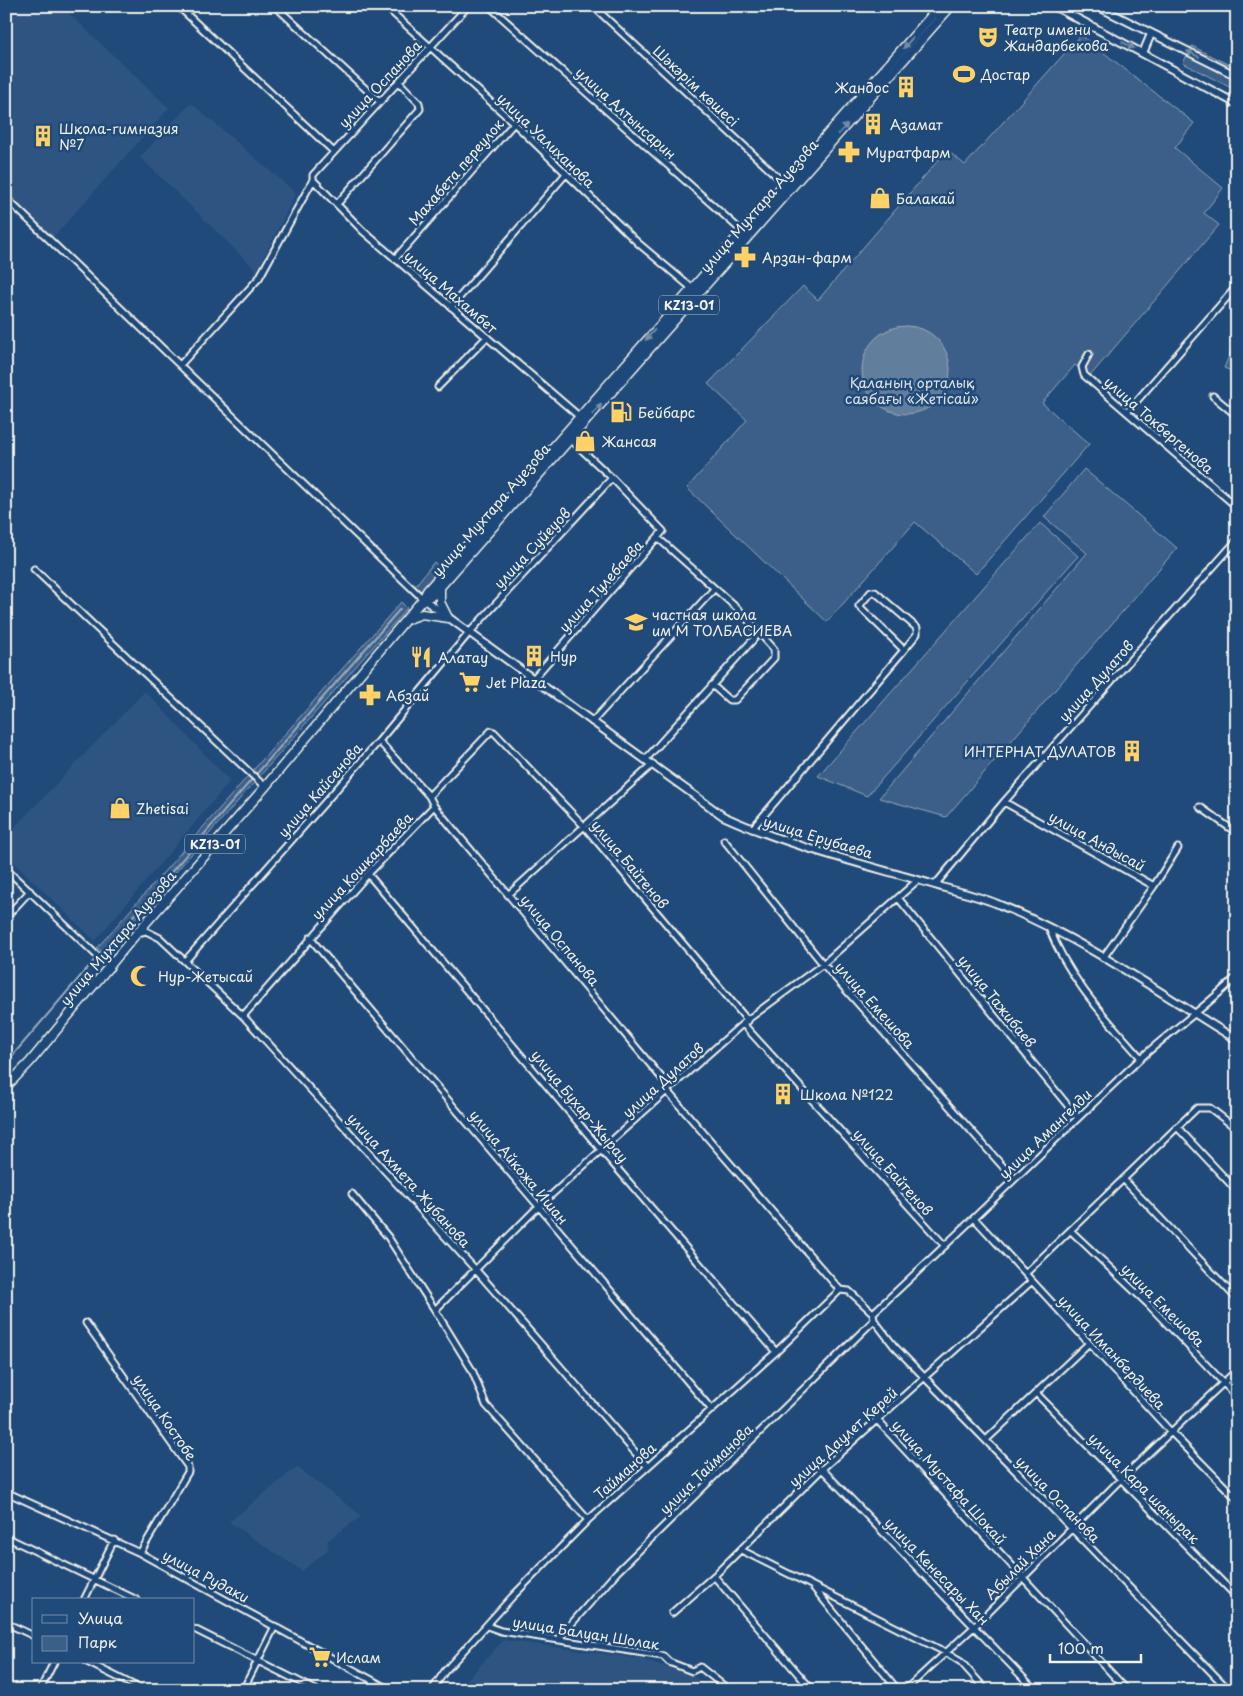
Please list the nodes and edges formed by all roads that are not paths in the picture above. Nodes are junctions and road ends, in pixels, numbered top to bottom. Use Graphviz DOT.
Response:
graph roads {
  1 [pos="178,6"];
  2 [pos="275,6"];
  3 [pos="385,6"];
  4 [pos="468,6"];
  5 [pos="489,6"];
  6 [pos="593,6"];
  7 [pos="940,6"];
  8 [pos="952,6"];
  9 [pos="1054,6"];
  10 [pos="1098,6"];
  11 [pos="1151,34"];
  12 [pos="430,47"];
  13 [pos="1143,53"];
  14 [pos="1237,76"];
  15 [pos="399,82"];
  16 [pos="380,102"];
  17 [pos="1237,104"];
  18 [pos="514,122"];
  19 [pos="334,152"];
  20 [pos="565,175"];
  21 [pos="313,180"];
  22 [pos="783,182"];
  23 [pos="6,198"];
  24 [pos="337,204"];
  25 [pos="745,234"];
  26 [pos="395,259"];
  27 [pos="1237,286"];
  28 [pos="692,288"];
  29 [pos="699,294"];
  30 [pos="452,308"];
  31 [pos="487,337"];
  32 [pos="1089,354"];
  33 [pos="180,366"];
  34 [pos="438,387"];
  35 [pos="1213,396"];
  36 [pos="1128,412"];
  37 [pos="579,416"];
  38 [pos="1237,416"];
  39 [pos="585,422"];
  40 [pos="567,436"];
  41 [pos="612,478"];
  42 [pos="1237,507"];
  43 [pos="658,538"];
  44 [pos="1237,540"];
  45 [pos="34,569"];
  46 [pos="440,587"];
  47 [pos="714,589"];
  48 [pos="423,599"];
  49 [pos="448,618"];
  50 [pos="406,619"];
  51 [pos="760,632"];
  52 [pos="469,633"];
  53 [pos="904,650"];
  54 [pos="533,679"];
  55 [pos="712,684"];
  56 [pos="592,722"];
  57 [pos="379,741"];
  58 [pos="646,759"];
  59 [pos="653,764"];
  60 [pos="265,787"];
  61 [pos="429,796"];
  62 [pos="1004,802"];
  63 [pos="434,806"];
  64 [pos="1200,806"];
  65 [pos="585,828"];
  66 [pos="752,829"];
  67 [pos="1237,833"];
  68 [pos="724,840"];
  69 [pos="1178,848"];
  70 [pos="6,869"];
  71 [pos="368,874"];
  72 [pos="918,880"];
  73 [pos="935,885"];
  74 [pos="1154,886"];
  75 [pos="28,892"];
  76 [pos="508,895"];
  77 [pos="899,899"];
  78 [pos="6,917"];
  79 [pos="1050,928"];
  80 [pos="137,933"];
  81 [pos="310,938"];
  82 [pos="1104,958"];
  83 [pos="186,960"];
  84 [pos="823,964"];
  85 [pos="110,968"];
  86 [pos="1237,976"];
  87 [pos="1234,983"];
  88 [pos="1194,1013"];
  89 [pos="243,1016"];
  90 [pos="746,1022"];
  91 [pos="1237,1040"];
  92 [pos="1141,1058"];
  93 [pos="8,1081"];
  94 [pos="668,1090"];
  95 [pos="1078,1118"];
  96 [pos="1178,1128"];
  97 [pos="1237,1129"];
  98 [pos="602,1151"];
  99 [pos="1014,1179"];
  100 [pos="1124,1180"];
  101 [pos="1237,1191"];
  102 [pos="352,1194"];
  103 [pos="538,1207"];
  104 [pos="974,1218"];
  105 [pos="1071,1231"];
  106 [pos="945,1246"];
  107 [pos="475,1269"];
  108 [pos="1026,1273"];
  109 [pos="1032,1281"];
  110 [pos="840,1290"];
  111 [pos="1237,1299"];
  112 [pos="435,1310"];
  113 [pos="873,1313"];
  114 [pos="874,1320"];
  115 [pos="86,1323"];
  116 [pos="1089,1343"];
  117 [pos="776,1352"];
  118 [pos="1237,1370"];
  119 [pos="926,1377"];
  120 [pos="1223,1382"];
  121 [pos="1037,1394"];
  122 [pos="1237,1397"];
  123 [pos="712,1410"];
  124 [pos="878,1421"];
  125 [pos="1170,1431"];
  126 [pos="986,1440"];
  127 [pos="647,1466"];
  128 [pos="822,1469"];
  129 [pos="1120,1480"];
  130 [pos="6,1492"];
  131 [pos="1237,1499"];
  132 [pos="588,1520"];
  133 [pos="1071,1529"];
  134 [pos="6,1537"];
  135 [pos="114,1540"];
  136 [pos="741,1550"];
  137 [pos="140,1553"];
  138 [pos="714,1576"];
  139 [pos="1021,1577"];
  140 [pos="94,1578"];
  141 [pos="812,1585"];
  142 [pos="1237,1597"];
  143 [pos="85,1598"];
  144 [pos="133,1598"];
  145 [pos="672,1613"];
  146 [pos="6,1623"];
  147 [pos="274,1626"];
  148 [pos="488,1626"];
  149 [pos="975,1626"];
  150 [pos="195,1630"];
  151 [pos="32,1635"];
  152 [pos="558,1639"];
  153 [pos="945,1652"];
  154 [pos="258,1661"];
  155 [pos="53,1664"];
  156 [pos="90,1664"];
  157 [pos="40,1690"];
  158 [pos="143,1690"];
  159 [pos="243,1690"];
  160 [pos="316,1690"];
  161 [pos="390,1690"];
  162 [pos="432,1690"];
  163 [pos="729,1690"];
  164 [pos="812,1690"];
  165 [pos="898,1690"];
  166 [pos="905,1690"];
  167 [pos="986,1690"];
  168 [pos="1034,1690"];
  169 [pos="1127,1690"];
  170 [pos="1229,1690"];
  1 -- 19 [label="street"];
  2 -- 16 [label="street"];
  3 -- 12 [label="street, улица Уалиханова"];
  4 -- 12 [label="street, улица Оспанова"];
  5 -- 25 [label="street, улица Алтынсарин"];
  6 -- 22 [label="street, Шәкәрім көшесі"];
  7 -- 22 [label="main road, улица Мухтара Ауезова / KZ13-01, one-way"];
  25 -- 8 [label="main road, улица Мухтара Ауезова / KZ13-01, one-way"];
  9 -- 13 [label="street, one-way"];
  10 -- 11 [label="street"];
  11 -- 13 [label="street"];
  14 -- 11 [label="street, one-way"];
  12 -- 15 [label="street, улица Оспанова"];
  12 -- 18 [label="street, улица Уалиханова"];
  13 -- 17 [label="street"];
  15 -- 16 [label="street, улица Оспанова"];
  15 -- 24 [label="street"];
  16 -- 19 [label="street, улица Оспанова"];
  18 -- 20 [label="street, улица Уалиханова"];
  18 -- 26 [label="street, Махабета переулок"];
  19 -- 21 [label="street, улица Оспанова"];
  20 -- 28 [label="street, улица Уалиханова"];
  20 -- 30 [label="street"];
  21 -- 24 [label="street, улица Махамбет"];
  21 -- 33 [label="street, улица Оспанова"];
  22 -- 25 [label="main road, улица Мухтара Ауезова / KZ13-01"];
  23 -- 33 [label="street"];
  24 -- 26 [label="street, улица Махамбет"];
  25 -- 28 [label="main road, улица Мухтара Ауезова / KZ13-01"];
  25 -- 29 [label="main road, улица Мухтара Ауезова / KZ13-01"];
  26 -- 30 [label="street, улица Махамбет"];
  27 -- 36 [label="street"];
  28 -- 29 [label="street, улица Уалиханова"];
  28 -- 37 [label="main road, улица Мухтара Ауезова / KZ13-01, one-way"];
  39 -- 29 [label="main road, улица Мухтара Ауезова / KZ13-01, one-way"];
  30 -- 31 [label="street, улица Махамбет"];
  31 -- 34 [label="street"];
  31 -- 37 [label="street, улица Махамбет"];
  32 -- 36 [label="street, улица Токбергенова"];
  33 -- 48 [label="street"];
  35 -- 38 [label="street"];
  36 -- 42 [label="street, улица Токбергенова"];
  37 -- 39 [label="street, улица Махамбет"];
  37 -- 40 [label="main road, улица Мухтара Ауезова / KZ13-01"];
  39 -- 40 [label="main road, улица Мухтара Ауезова / KZ13-01"];
  40 -- 41 [label="street"];
  40 -- 46 [label="main road, улица Мухтара Ауезова / KZ13-01"];
  40 -- 48 [label="main road, улица Мухтара Ауезова / KZ13-01"];
  41 -- 43 [label="street, улица Тулебаева"];
  41 -- 52 [label="street, улица Суйеуов"];
  43 -- 47 [label="street"];
  43 -- 54 [label="street, улица Тулебаева"];
  44 -- 62 [label="street, улица Дулатов"];
  45 -- 60 [label="street"];
  46 -- 48 [label="main road, улица Мухтара Ауезова / KZ13-01"];
  46 -- 49 [label="main road"];
  47 -- 51 [label="street"];
  47 -- 56 [label="street"];
  48 -- 49 [label="street, улица Ерубаева"];
  48 -- 50 [label="main road, улица Мухтара Ауезова / KZ13-01"];
  49 -- 50 [label="main road"];
  49 -- 52 [label="street, улица Ерубаева"];
  50 -- 60 [label="main road, улица Мухтара Ауезова / KZ13-01"];
  51 -- 55 [label="street"];
  51 -- 55 [label="street"];
  52 -- 54 [label="street, улица Ерубаева"];
  52 -- 57 [label="street, улица Кайсенова"];
  53 -- 53 [label="street"];
  53 -- 66 [label="street"];
  54 -- 56 [label="street, улица Ерубаева"];
  55 -- 58 [label="street"];
  56 -- 58 [label="street, улица Ерубаева"];
  57 -- 61 [label="street"];
  57 -- 83 [label="street, улица Кайсенова"];
  58 -- 59 [label="street, улица Ерубаева"];
  59 -- 65 [label="street"];
  59 -- 66 [label="street, улица Ерубаева"];
  60 -- 80 [label="main road, улица Мухтара Ауезова / KZ13-01"];
  61 -- 63 [label="street"];
  61 -- 65 [label="street, улица Байтенов"];
  62 -- 73 [label="street, улица Дулатов"];
  62 -- 74 [label="street, улица Андысай"];
  63 -- 71 [label="street, улица Кошкарбаева"];
  63 -- 76 [label="street, улица Оспанова"];
  64 -- 67 [label="street"];
  65 -- 76 [label="street"];
  65 -- 90 [label="street, улица Байтенов"];
  66 -- 72 [label="street, улица Ерубаева"];
  68 -- 84 [label="street, улица Емешова"];
  69 -- 74 [label="street"];
  70 -- 75 [label="street"];
  71 -- 81 [label="street, улица Кошкарбаева"];
  71 -- 98 [label="street, улица Бухар-Жырау"];
  72 -- 73 [label="street, улица Ерубаева"];
  72 -- 77 [label="street, улица Дулатов"];
  73 -- 79 [label="street, улица Ерубаева"];
  74 -- 82 [label="street, улица Андысай"];
  75 -- 78 [label="street"];
  75 -- 85 [label="street"];
  76 -- 94 [label="street, улица Оспанова"];
  77 -- 84 [label="street, улица Дулатов"];
  77 -- 95 [label="street, улица Тажибаев"];
  79 -- 82 [label="street, улица Ерубаева"];
  79 -- 92 [label="street"];
  80 -- 83 [label="street, улица Ахмета Жубанова"];
  80 -- 85 [label="main road, улица Мухтара Ауезова / KZ13-01"];
  81 -- 89 [label="street, улица Кошкарбаева"];
  81 -- 103 [label="street, улица Айкожа Ишан"];
  82 -- 88 [label="street, улица Ерубаева"];
  83 -- 89 [label="street, улица Ахмета Жубанова"];
  84 -- 90 [label="street, улица Дулатов"];
  84 -- 99 [label="street, улица Емешова"];
  85 -- 93 [label="main road, улица Мухтара Ауезова / KZ13-01"];
  86 -- 87 [label="street, улица Амангелди"];
  87 -- 88 [label="street, улица Амангелди"];
  88 -- 91 [label="street, улица Ерубаева"];
  88 -- 92 [label="street, улица Амангелди"];
  89 -- 107 [label="street, улица Ахмета Жубанова"];
  90 -- 94 [label="street, улица Дулатов"];
  90 -- 106 [label="street, улица Байтенов"];
  92 -- 95 [label="street, улица Амангелди"];
  94 -- 98 [label="street, улица Дулатов"];
  94 -- 110 [label="street, улица Оспанова"];
  95 -- 99 [label="street, улица Амангелди"];
  96 -- 97 [label="street"];
  96 -- 100 [label="street"];
  96 -- 101 [label="street"];
  98 -- 103 [label="street, улица Дулатов"];
  98 -- 117 [label="street, улица Бухар-Жырау"];
  99 -- 104 [label="street, улица Амангелди"];
  100 -- 105 [label="street"];
  100 -- 111 [label="street"];
  102 -- 112 [label="street"];
  103 -- 107 [label="street, улица Дулатов"];
  103 -- 123 [label="street, улица Айкожа Ишан"];
  104 -- 106 [label="street, улица Амангелди"];
  104 -- 108 [label="street, улица Иманбердиева"];
  105 -- 108 [label="street"];
  105 -- 120 [label="street, улица Емешова"];
  106 -- 113 [label="street, улица Амангелди"];
  107 -- 112 [label="street, улица Дулатов"];
  107 -- 127 [label="street, улица Ахмета Жубанова"];
  108 -- 109 [label="street, улица Иманбердиева"];
  109 -- 116 [label="street, улица Иманбердиева"];
  109 -- 119 [label="street, улица Даулет Керей"];
  110 -- 113 [label="street"];
  110 -- 117 [label="street, Тайманова"];
  112 -- 132 [label="street"];
  113 -- 114 [label="street"];
  114 -- 119 [label="street, улица Оспанова"];
  114 -- 152 [label="street, улица Тайманова"];
  115 -- 137 [label="street, улица Костобе"];
  116 -- 121 [label="street"];
  116 -- 125 [label="street, улица Иманбердиева"];
  117 -- 123 [label="street, Тайманова"];
  118 -- 120 [label="street, Абылай Хана"];
  119 -- 124 [label="street, улица Даулет Керей"];
  119 -- 126 [label="street, улица Оспанова"];
  120 -- 122 [label="street, улица Емешова"];
  120 -- 125 [label="street, Абылай Хана"];
  121 -- 126 [label="street"];
  121 -- 129 [label="street, улица Кара шанырак"];
  123 -- 127 [label="street, Тайманова"];
  124 -- 128 [label="street, улица Даулет Керей"];
  124 -- 139 [label="street, улица Мустафа Шокай"];
  125 -- 129 [label="street, Абылай Хана"];
  125 -- 131 [label="street, улица Иманбердиева"];
  126 -- 133 [label="street, улица Оспанова"];
  127 -- 132 [label="street, Тайманова"];
  128 -- 136 [label="street, улица Даулет Керей"];
  128 -- 149 [label="street, улица Кенесары Хан"];
  129 -- 133 [label="street, Абылай Хана"];
  129 -- 142 [label="street, улица Кара шанырак"];
  130 -- 135 [label="street, улица Рудаки"];
  132 -- 148 [label="street, Тайманова"];
  133 -- 139 [label="street, Абылай Хана"];
  133 -- 170 [label="street, улица Оспанова"];
  134 -- 140 [label="street"];
  135 -- 137 [label="street, улица Рудаки"];
  135 -- 140 [label="street"];
  136 -- 138 [label="street, улица Даулет Керей"];
  136 -- 141 [label="street"];
  137 -- 147 [label="street, улица Рудаки"];
  138 -- 145 [label="street, улица Даулет Керей"];
  138 -- 164 [label="street"];
  139 -- 149 [label="street, Абылай Хана"];
  139 -- 169 [label="street, улица Мустафа Шокай"];
  140 -- 143 [label="street"];
  140 -- 144 [label="street"];
  141 -- 153 [label="street"];
  141 -- 165 [label="street"];
  146 -- 151 [label="street"];
  147 -- 154 [label="street"];
  147 -- 161 [label="street, улица Рудаки"];
  148 -- 152 [label="street, улица Балуан Шолак"];
  148 -- 162 [label="street, Тайманова"];
  149 -- 153 [label="street, Абылай Хана"];
  149 -- 168 [label="street, улица Кенесары Хан"];
  150 -- 154 [label="street"];
  152 -- 163 [label="street, улица Балуан Шолак"];
  153 -- 166 [label="street, Абылай Хана"];
  153 -- 167 [label="street"];
  154 -- 159 [label="street"];
  154 -- 160 [label="street"];
  155 -- 157 [label="street"];
  156 -- 158 [label="street"];
}
